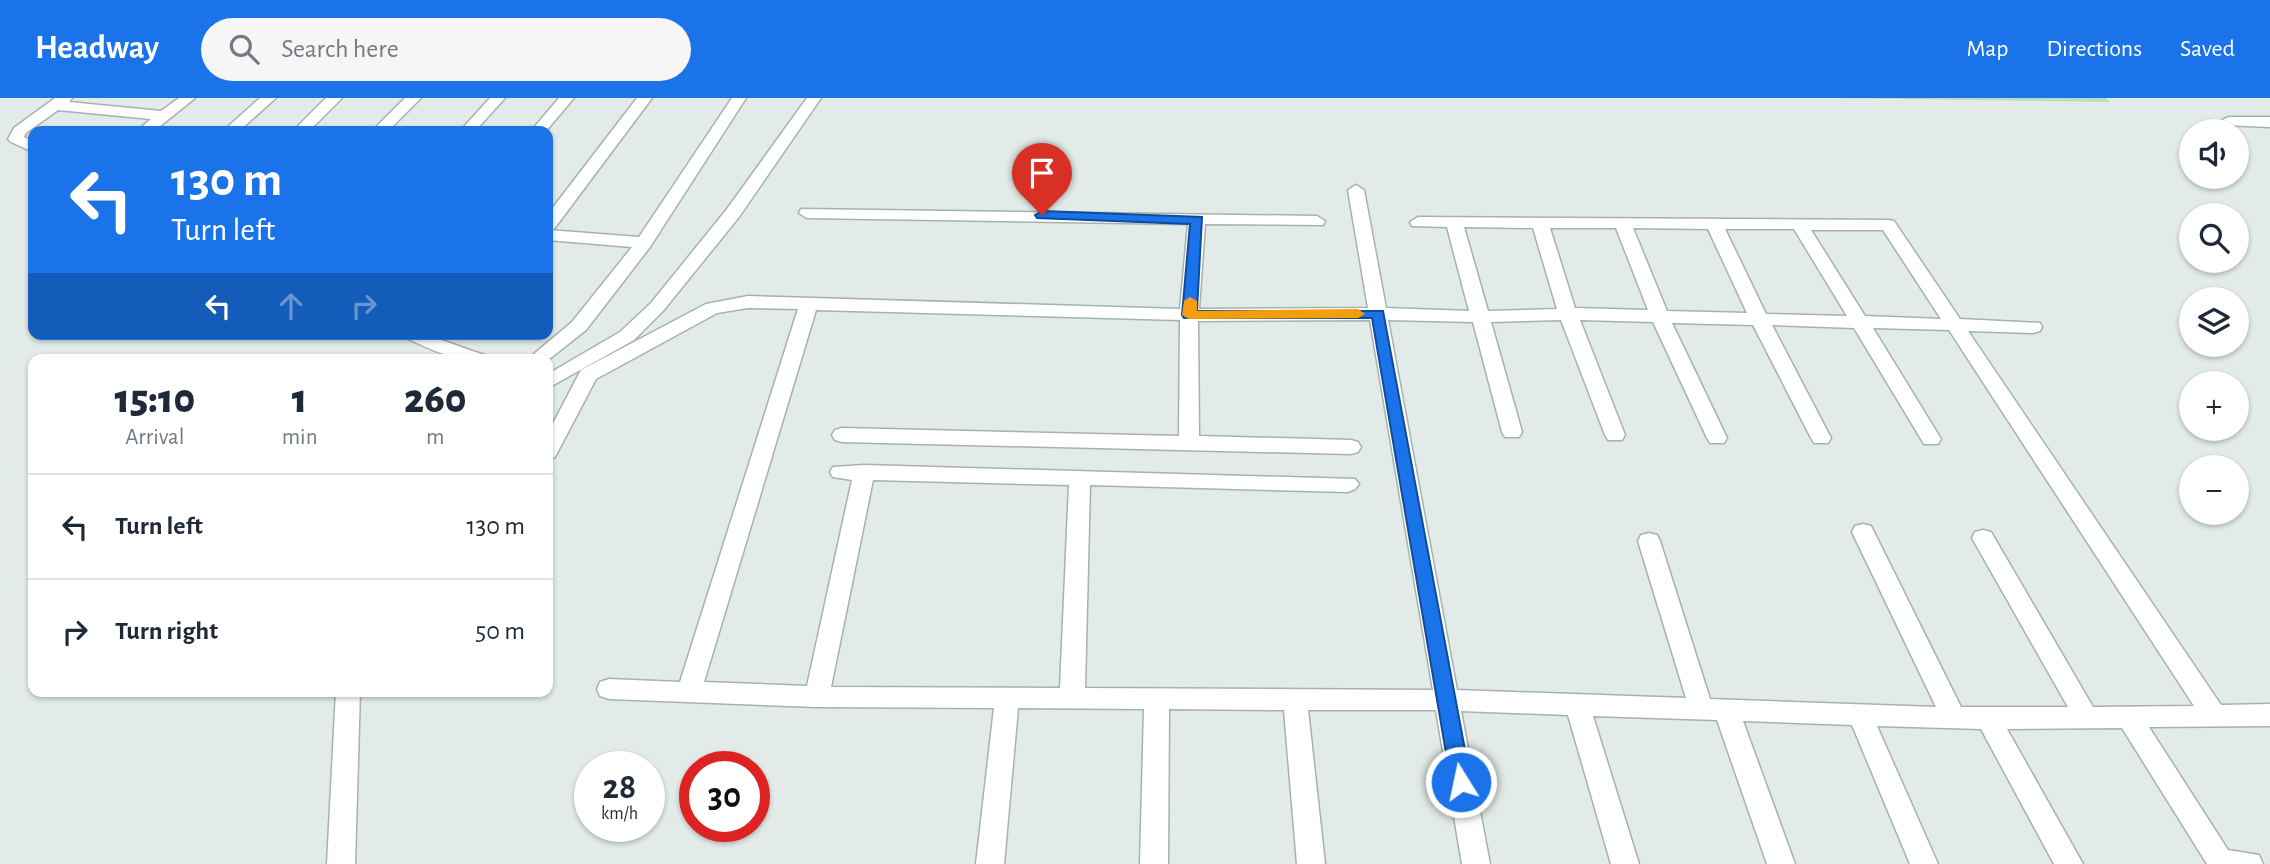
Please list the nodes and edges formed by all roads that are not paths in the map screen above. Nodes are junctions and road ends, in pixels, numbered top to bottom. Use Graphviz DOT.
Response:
graph roads {
  1 [pos="188,98"];
  2 [pos="269,98"];
  3 [pos="335,98"];
  4 [pos="414,98"];
  5 [pos="498,98"];
  6 [pos="567,98"];
  7 [pos="645,98"];
  8 [pos="739,98"];
  9 [pos="814,98"];
  10 [pos="60,102"];
  11 [pos="164,116"];
  12 [pos="2249,122"];
  13 [pos="2270,122"];
  14 [pos="151,126"];
  15 [pos="236,126"];
  16 [pos="305,126"];
  17 [pos="384,126"];
  18 [pos="472,126"];
  19 [pos="542,126"];
  20 [pos="28,145"];
  21 [pos="1356,190"];
  22 [pos="807,213"];
  23 [pos="553,218"];
  24 [pos="1197,220"];
  25 [pos="1317,220"];
  26 [pos="1418,222"];
  27 [pos="1454,222"];
  28 [pos="1622,222"];
  29 [pos="1540,223"];
  30 [pos="1714,224"];
  31 [pos="1800,225"];
  32 [pos="553,235"];
  33 [pos="644,243"];
  34 [pos="810,304"];
  35 [pos="1378,314"];
  36 [pos="1568,314"];
  37 [pos="1189,315"];
  38 [pos="1482,317"];
  39 [pos="1660,317"];
  40 [pos="1760,321"];
  41 [pos="1860,323"];
  42 [pos="1954,323"];
  43 [pos="2033,327"];
  44 [pos="426,340"];
  45 [pos="458,340"];
  46 [pos="450,351"];
  47 [pos="460,354"];
  48 [pos="543,354"];
  49 [pos="553,379"];
  50 [pos="1512,432"];
  51 [pos="842,435"];
  52 [pos="1615,435"];
  53 [pos="1717,438"];
  54 [pos="1821,438"];
  55 [pos="1931,439"];
  56 [pos="553,442"];
  57 [pos="1189,443"];
  58 [pos="1351,447"];
  59 [pos="840,472"];
  60 [pos="864,472"];
  61 [pos="1080,478"];
  62 [pos="1348,484"];
  63 [pos="1863,532"];
  64 [pos="1983,538"];
  65 [pos="1648,541"];
  66 [pos="609,689"];
  67 [pos="689,692"];
  68 [pos="348,697"];
  69 [pos="817,697"];
  70 [pos="1007,698"];
  71 [pos="1072,698"];
  72 [pos="1157,698"];
  73 [pos="1295,699"];
  74 [pos="1446,700"];
  75 [pos="1577,704"];
  76 [pos="1713,709"];
  77 [pos="2213,713"];
  78 [pos="1860,714"];
  79 [pos="2270,715"];
  80 [pos="2086,717"];
  81 [pos="1954,718"];
  82 [pos="2129,718"];
  83 [pos="1988,719"];
  84 [pos="2221,863"];
  85 [pos="341,864"];
  86 [pos="990,864"];
  87 [pos="1154,864"];
  88 [pos="1311,864"];
  89 [pos="1476,864"];
  90 [pos="1625,864"];
  91 [pos="1781,864"];
  92 [pos="1924,864"];
  93 [pos="2069,864"];
  94 [pos="2249,864"];
  1 -- 11 [label="street"];
  2 -- 15 [label="street"];
  3 -- 16 [label="street"];
  4 -- 17 [label="street"];
  5 -- 18 [label="street"];
  6 -- 19 [label="street"];
  7 -- 23 [label="street"];
  8 -- 33 [label="street"];
  9 -- 49 [label="street"];
  10 -- 11 [label="street"];
  10 -- 20 [label="street"];
  11 -- 14 [label="street"];
  12 -- 13 [label="street"];
  21 -- 35 [label="street"];
  22 -- 24 [label="street"];
  24 -- 25 [label="street"];
  24 -- 37 [label="street"];
  26 -- 27 [label="street"];
  27 -- 29 [label="street"];
  27 -- 38 [label="street"];
  28 -- 29 [label="street"];
  28 -- 30 [label="street"];
  28 -- 39 [label="street"];
  29 -- 36 [label="street"];
  30 -- 31 [label="street"];
  30 -- 40 [label="street"];
  31 -- 41 [label="street"];
  31 -- 42 [label="street"];
  32 -- 33 [label="street"];
  33 -- 48 [label="street"];
  34 -- 37 [label="street"];
  34 -- 56 [label="street"];
  34 -- 67 [label="street"];
  35 -- 37 [label="street"];
  35 -- 38 [label="street"];
  35 -- 74 [label="street"];
  36 -- 38 [label="street"];
  36 -- 39 [label="street"];
  36 -- 52 [label="street"];
  37 -- 57 [label="street"];
  38 -- 50 [label="street"];
  39 -- 40 [label="street"];
  39 -- 53 [label="street"];
  40 -- 41 [label="street"];
  40 -- 54 [label="street"];
  41 -- 42 [label="street"];
  41 -- 55 [label="street"];
  42 -- 43 [label="street"];
  42 -- 77 [label="street"];
  44 -- 46 [label="street"];
  45 -- 46 [label="street"];
  46 -- 47 [label="street"];
  51 -- 57 [label="street"];
  57 -- 58 [label="street"];
  59 -- 60 [label="street"];
  60 -- 61 [label="street"];
  60 -- 69 [label="street"];
  61 -- 62 [label="street"];
  61 -- 71 [label="street"];
  63 -- 81 [label="street"];
  64 -- 80 [label="street"];
  65 -- 76 [label="street"];
  66 -- 67 [label="street"];
  67 -- 69 [label="street"];
  68 -- 85 [label="street"];
  69 -- 70 [label="street"];
  70 -- 71 [label="street"];
  70 -- 86 [label="street"];
  71 -- 72 [label="street"];
  72 -- 73 [label="street"];
  72 -- 87 [label="street"];
  73 -- 74 [label="street"];
  73 -- 88 [label="street"];
  74 -- 75 [label="street"];
  74 -- 89 [label="street"];
  75 -- 76 [label="street"];
  75 -- 90 [label="street"];
  76 -- 78 [label="street"];
  76 -- 91 [label="street"];
  77 -- 79 [label="street"];
  77 -- 82 [label="street"];
  78 -- 81 [label="street"];
  78 -- 92 [label="street"];
  80 -- 82 [label="street"];
  80 -- 83 [label="street"];
  81 -- 83 [label="street"];
  82 -- 84 [label="street"];
  83 -- 93 [label="street"];
  84 -- 94 [label="street"];
}
